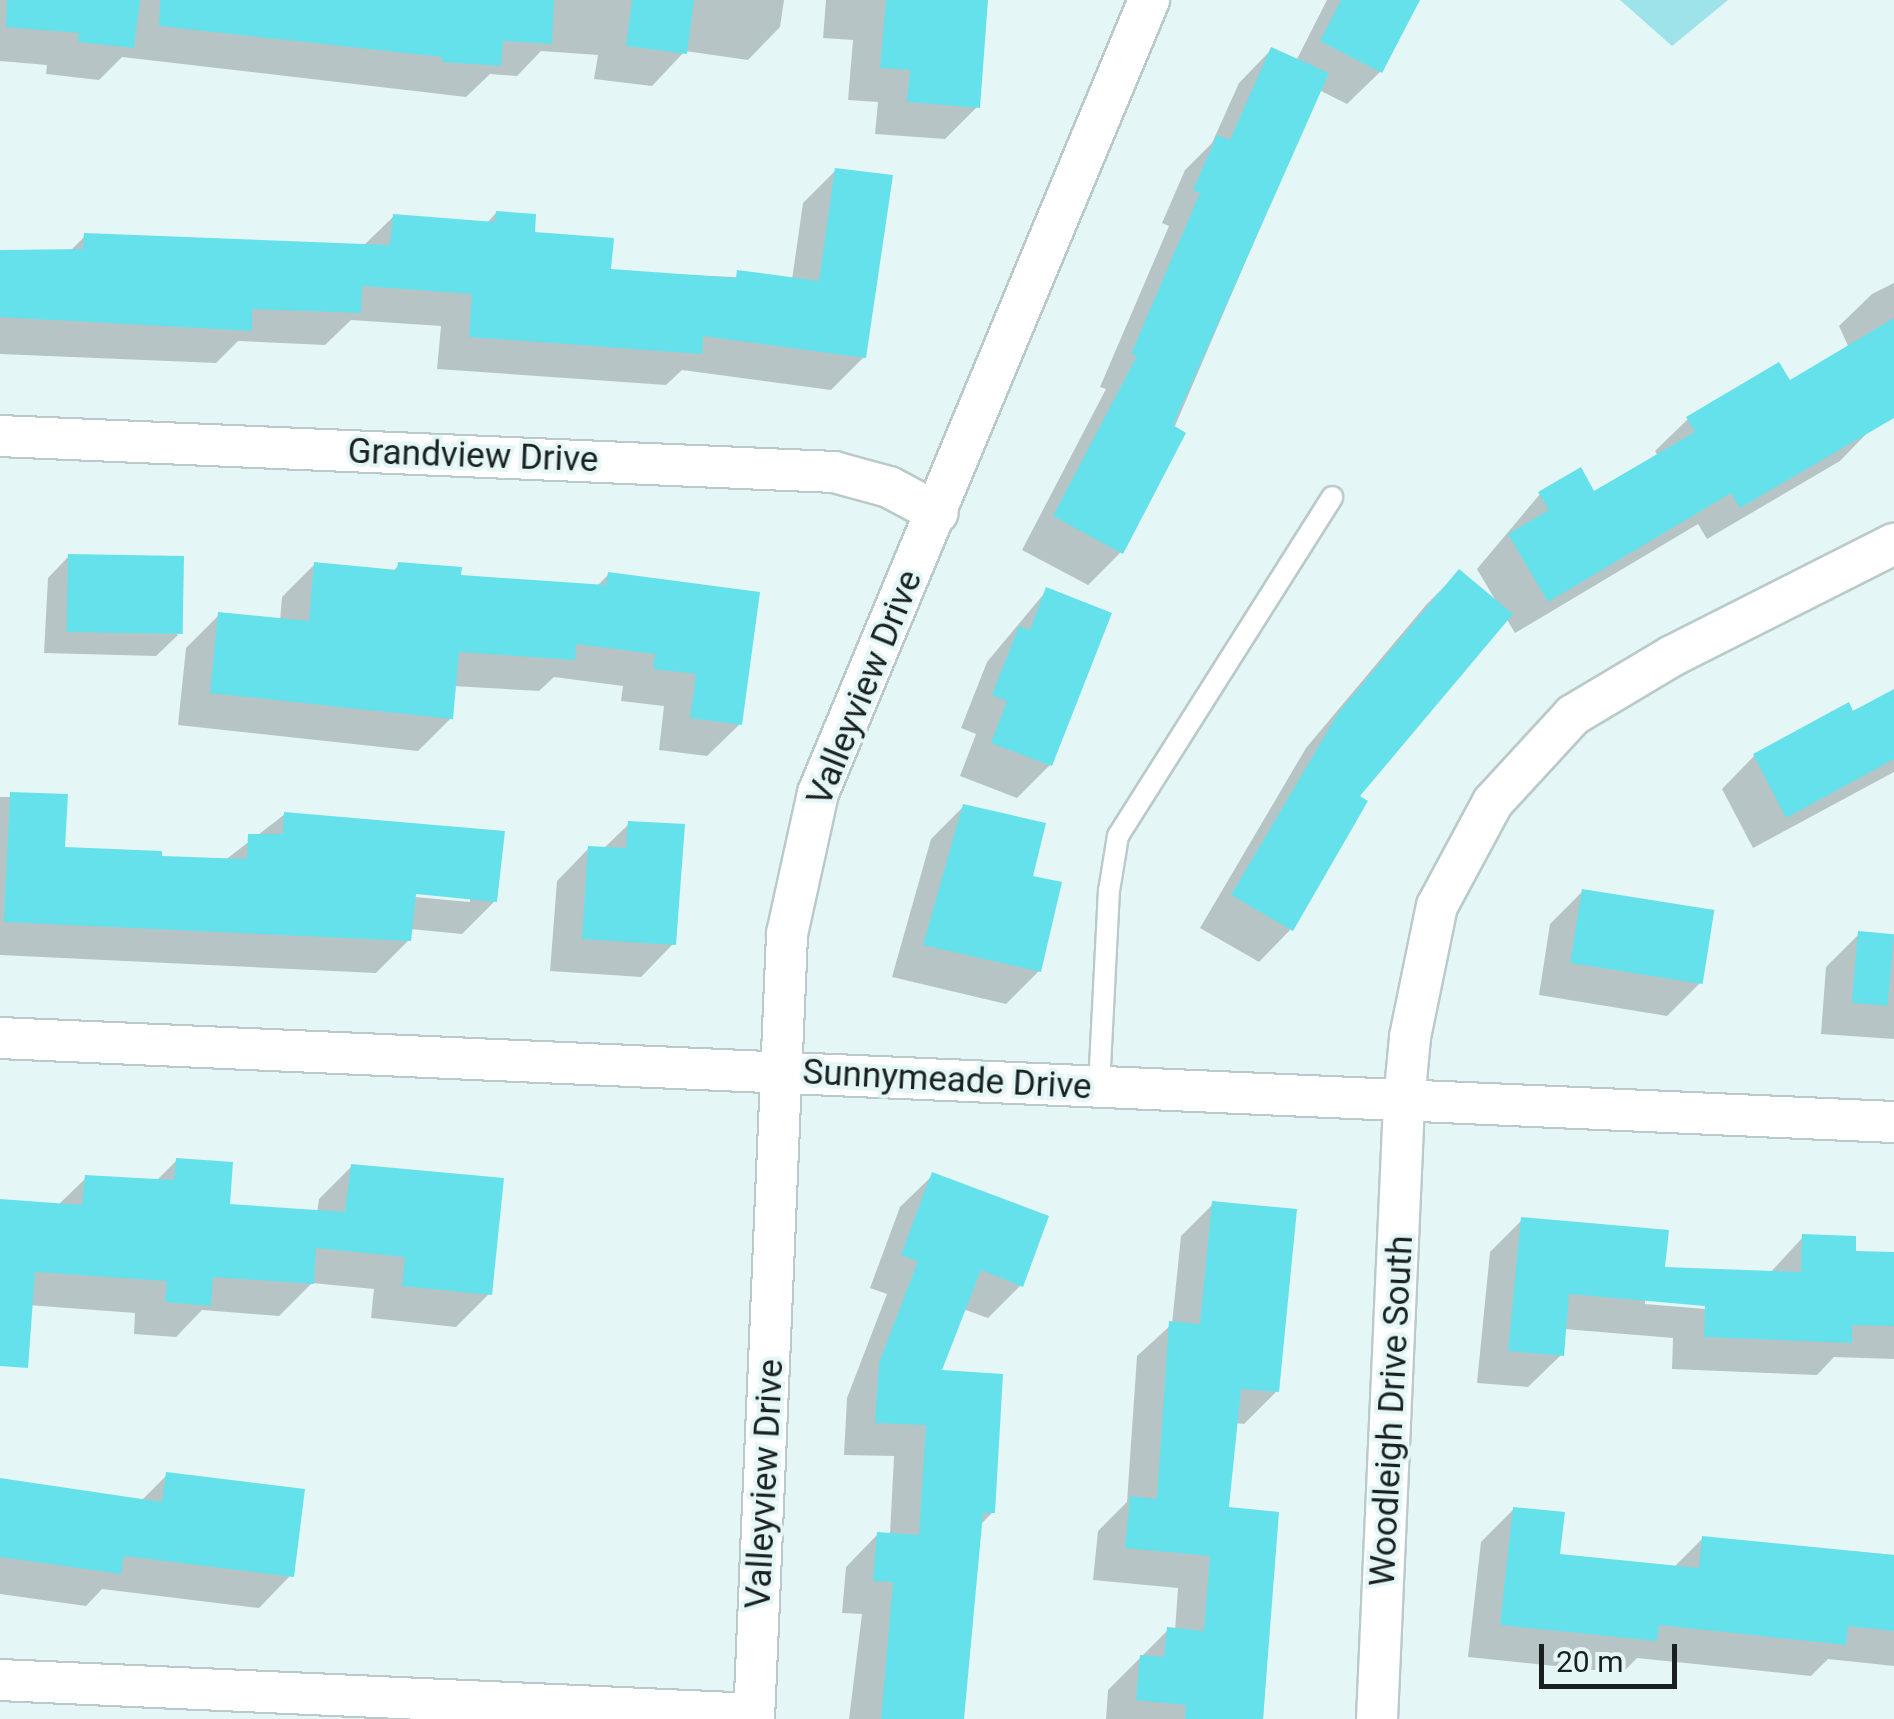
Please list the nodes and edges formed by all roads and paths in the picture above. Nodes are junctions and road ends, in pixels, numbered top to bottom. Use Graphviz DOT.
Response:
graph roads {
  1 [pos="1150,0"];
  2 [pos="0,436"];
  3 [pos="1332,497"];
  4 [pos="938,513"];
  5 [pos="1894,544"];
  6 [pos="0,1038"];
  7 [pos="784,1072"];
  8 [pos="1099,1088"];
  9 [pos="1404,1102"];
  10 [pos="1894,1122"];
  11 [pos="0,1680"];
  12 [pos="754,1716"];
  13 [pos="1377,1719"];
  1 -- 4 [label="street, Valleyview Drive"];
  2 -- 4 [label="street, Grandview Drive"];
  3 -- 8 [label="lane"];
  4 -- 7 [label="street, Valleyview Drive"];
  5 -- 9 [label="street, Woodleigh Drive South"];
  6 -- 7 [label="street, Sunnymeade Drive"];
  7 -- 8 [label="street, Sunnymeade Drive"];
  7 -- 12 [label="street, Valleyview Drive"];
  8 -- 9 [label="street, Sunnymeade Drive"];
  9 -- 10 [label="street, Sunnymeade Drive"];
  9 -- 13 [label="street, Woodleigh Drive South"];
  11 -- 12 [label="street"];
}
